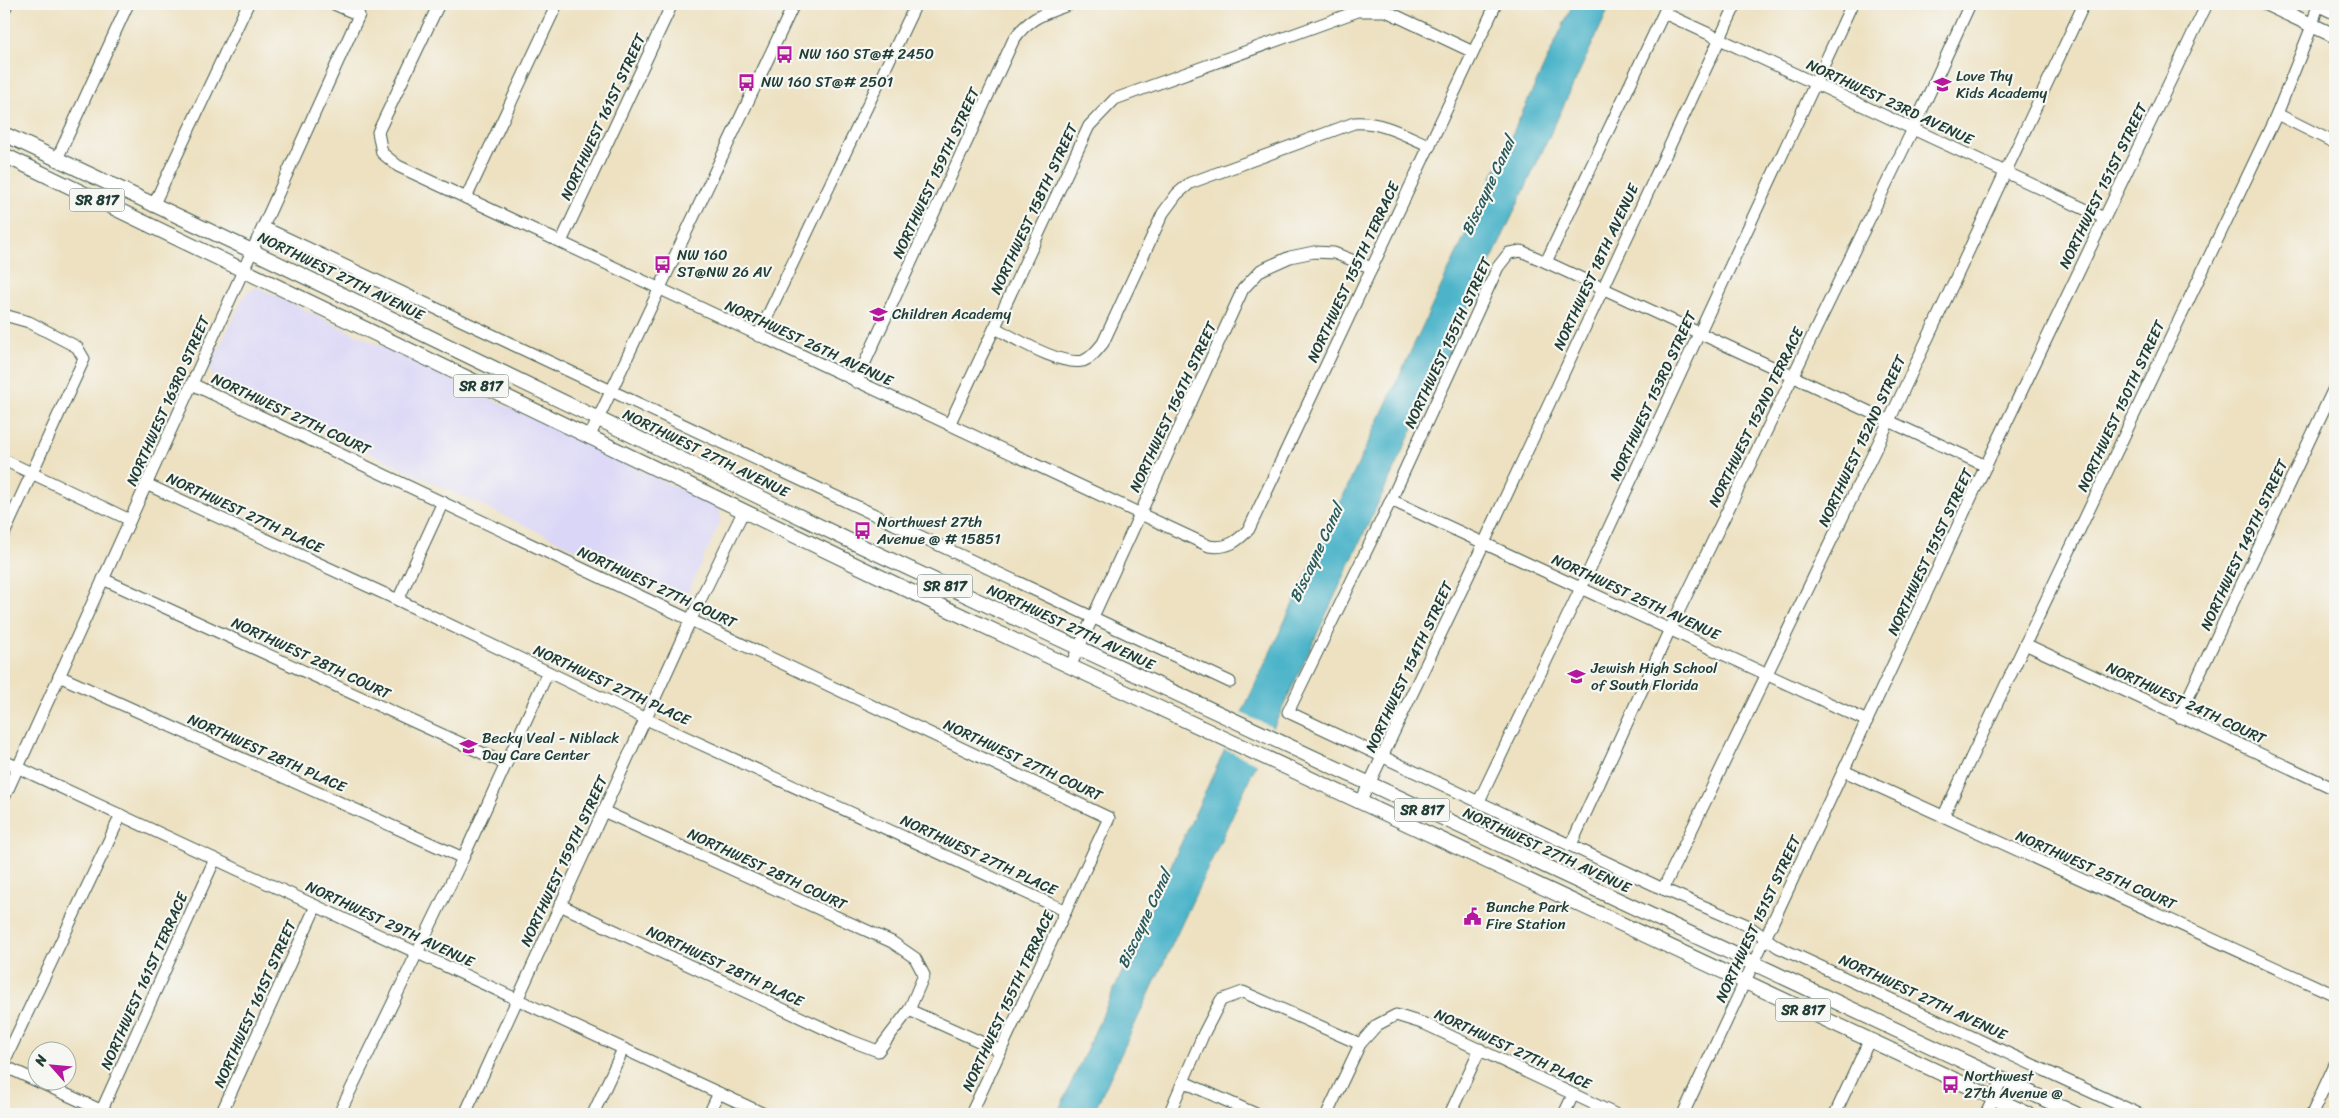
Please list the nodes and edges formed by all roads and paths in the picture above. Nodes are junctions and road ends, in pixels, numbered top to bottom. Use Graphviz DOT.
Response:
graph roads {
  1 [pos="7,4"];
  2 [pos="128,4"];
  3 [pos="248,4"];
  4 [pos="334,4"];
  5 [pos="438,4"];
  6 [pos="557,4"];
  7 [pos="672,4"];
  8 [pos="794,4"];
  9 [pos="916,4"];
  10 [pos="1071,4"];
  11 [pos="1496,4"];
  12 [pos="1736,4"];
  13 [pos="1852,4"];
  14 [pos="1970,4"];
  15 [pos="2084,4"];
  16 [pos="2207,4"];
  17 [pos="2267,4"];
  18 [pos="2318,4"];
  19 [pos="1666,8"];
  20 [pos="4,10"];
  21 [pos="2335,12"];
  22 [pos="2312,26"];
  23 [pos="2335,36"];
  24 [pos="1720,39"];
  25 [pos="1473,52"];
  26 [pos="1814,83"];
  27 [pos="2276,114"];
  28 [pos="1913,129"];
  29 [pos="4,134"];
  30 [pos="2335,143"];
  31 [pos="1430,146"];
  32 [pos="4,155"];
  33 [pos="57,159"];
  34 [pos="2004,172"];
  35 [pos="466,198"];
  36 [pos="153,206"];
  37 [pos="2104,218"];
  38 [pos="263,227"];
  39 [pos="561,242"];
  40 [pos="252,251"];
  41 [pos="1546,262"];
  42 [pos="1372,268"];
  43 [pos="243,271"];
  44 [pos="1602,289"];
  45 [pos="659,290"];
  46 [pos="383,314"];
  47 [pos="4,315"];
  48 [pos="995,328"];
  49 [pos="1698,333"];
  50 [pos="374,334"];
  51 [pos="758,336"];
  52 [pos="1792,377"];
  53 [pos="856,382"];
  54 [pos="192,384"];
  55 [pos="2335,386"];
  56 [pos="612,390"];
  57 [pos="598,418"];
  58 [pos="1888,421"];
  59 [pos="949,426"];
  60 [pos="589,438"];
  61 [pos="4,460"];
  62 [pos="1986,466"];
  63 [pos="32,472"];
  64 [pos="146,484"];
  65 [pos="1391,500"];
  66 [pos="443,502"];
  67 [pos="743,512"];
  68 [pos="1140,514"];
  69 [pos="130,520"];
  70 [pos="4,534"];
  71 [pos="846,539"];
  72 [pos="1484,543"];
  73 [pos="1228,546"];
  74 [pos="103,579"];
  75 [pos="1581,588"];
  76 [pos="398,600"];
  77 [pos="690,619"];
  78 [pos="1092,619"];
  79 [pos="1670,629"];
  80 [pos="2025,644"];
  81 [pos="1078,649"];
  82 [pos="1070,667"];
  83 [pos="548,672"];
  84 [pos="1767,674"];
  85 [pos="59,676"];
  86 [pos="1230,682"];
  87 [pos="1288,712"];
  88 [pos="2179,717"];
  89 [pos="646,718"];
  90 [pos="1867,721"];
  91 [pos="1383,755"];
  92 [pos="4,761"];
  93 [pos="506,764"];
  94 [pos="18,767"];
  95 [pos="1844,771"];
  96 [pos="1369,785"];
  97 [pos="2335,789"];
  98 [pos="4,798"];
  99 [pos="1479,801"];
  100 [pos="1360,803"];
  101 [pos="603,811"];
  102 [pos="120,815"];
  103 [pos="1943,817"];
  104 [pos="1109,818"];
  105 [pos="1571,844"];
  106 [pos="1524,857"];
  107 [pos="463,858"];
  108 [pos="214,859"];
  109 [pos="1515,875"];
  110 [pos="1663,888"];
  111 [pos="560,905"];
  112 [pos="316,906"];
  113 [pos="1066,911"];
  114 [pos="1765,938"];
  115 [pos="417,953"];
  116 [pos="1753,963"];
  117 [pos="1744,983"];
  118 [pos="2335,995"];
  119 [pos="518,1000"];
  120 [pos="909,1010"];
  121 [pos="1869,1040"];
  122 [pos="1360,1044"];
  123 [pos="623,1049"];
  124 [pos="1480,1049"];
  125 [pos="1001,1051"];
  126 [pos="4,1062"];
  127 [pos="2335,1064"];
  128 [pos="4,1066"];
  129 [pos="2002,1080"];
  130 [pos="1184,1082"];
  131 [pos="2330,1087"];
  132 [pos="719,1093"];
  133 [pos="1573,1095"];
  134 [pos="1994,1098"];
  135 [pos="104,1113"];
  136 [pos="221,1114"];
  137 [pos="339,1114"];
  138 [pos="465,1114"];
  139 [pos="593,1114"];
  140 [pos="709,1114"];
  141 [pos="764,1114"];
  142 [pos="971,1114"];
  143 [pos="1169,1114"];
  144 [pos="1256,1114"];
  145 [pos="1327,1114"];
  146 [pos="1450,1114"];
  147 [pos="1564,1114"];
  148 [pos="1614,1114"];
  149 [pos="1682,1114"];
  150 [pos="1835,1114"];
  151 [pos="1986,1114"];
  152 [pos="2028,1114"];
  153 [pos="2076,1114"];
  154 [pos="2139,1114"];
  155 [pos="2312,1114"];
  1 -- 20 [label="street"];
  2 -- 33 [label="street"];
  3 -- 36 [label="street"];
  4 -- 38 [label="street, NORTHWEST 163RD STREET"];
  5 -- 35 [label="street, NORTHWEST 26TH AVENUE"];
  6 -- 35 [label="street"];
  7 -- 39 [label="street, NORTHWEST 161ST STREET"];
  8 -- 45 [label="street"];
  9 -- 51 [label="street"];
  10 -- 53 [label="street, NORTHWEST 159TH STREET"];
  11 -- 25 [label="street, NORTHWEST 155TH TERRACE"];
  12 -- 24 [label="street, NORTHWEST 18TH AVENUE"];
  13 -- 26 [label="street, NORTHWEST 153RD STREET"];
  14 -- 28 [label="street, NORTHWEST 152ND TERRACE"];
  15 -- 34 [label="street, NORTHWEST 152ND STREET"];
  16 -- 37 [label="street, NORTHWEST 151ST STREET"];
  17 -- 22 [label="main road"];
  18 -- 21 [label="main road"];
  18 -- 22 [label="street, NORTHWEST 150TH STREET"];
  19 -- 24 [label="street, NORTHWEST 23RD AVENUE"];
  19 -- 41 [label="street"];
  22 -- 23 [label="main road"];
  22 -- 27 [label="street, NORTHWEST 150TH STREET"];
  24 -- 26 [label="street, NORTHWEST 23RD AVENUE"];
  24 -- 44 [label="street, NORTHWEST 18TH AVENUE"];
  25 -- 31 [label="street, NORTHWEST 155TH TERRACE"];
  25 -- 48 [label="street, NORTHWEST 158TH STREET"];
  26 -- 28 [label="street, NORTHWEST 23RD AVENUE"];
  26 -- 49 [label="street, NORTHWEST 153RD STREET"];
  27 -- 30 [label="street"];
  27 -- 80 [label="street, NORTHWEST 150TH STREET"];
  28 -- 34 [label="street, NORTHWEST 23RD AVENUE"];
  28 -- 52 [label="street, NORTHWEST 152ND TERRACE"];
  29 -- 33 [label="main road, NORTHWEST 27TH AVENUE / SR 817"];
  31 -- 42 [label="street, NORTHWEST 155TH TERRACE"];
  31 -- 48 [label="street"];
  32 -- 43 [label="main road, SR 817"];
  33 -- 36 [label="main road, NORTHWEST 27TH AVENUE / SR 817"];
  34 -- 37 [label="street, NORTHWEST 23RD AVENUE"];
  34 -- 58 [label="street, NORTHWEST 152ND STREET"];
  35 -- 39 [label="street, NORTHWEST 26TH AVENUE"];
  36 -- 40 [label="main road, NORTHWEST 27TH AVENUE / SR 817"];
  37 -- 62 [label="street, NORTHWEST 151ST STREET"];
  38 -- 40 [label="street, NORTHWEST 163RD STREET"];
  38 -- 56 [label="street, NORTHWEST 27TH AVENUE"];
  39 -- 45 [label="street, NORTHWEST 26TH AVENUE"];
  40 -- 43 [label="street, NORTHWEST 163RD STREET"];
  40 -- 46 [label="main road, NORTHWEST 27TH AVENUE / SR 817"];
  41 -- 44 [label="street, NORTHWEST 155TH STREET"];
  41 -- 65 [label="street, NORTHWEST 155TH STREET"];
  42 -- 68 [label="street, NORTHWEST 156TH STREET"];
  42 -- 73 [label="street, NORTHWEST 155TH TERRACE"];
  43 -- 50 [label="main road, SR 817"];
  43 -- 54 [label="street, NORTHWEST 163RD STREET"];
  44 -- 49 [label="street, NORTHWEST 155TH STREET"];
  44 -- 72 [label="street, NORTHWEST 18TH AVENUE"];
  45 -- 51 [label="street, NORTHWEST 26TH AVENUE"];
  45 -- 56 [label="street"];
  46 -- 50 [label="main road"];
  46 -- 57 [label="main road, NORTHWEST 27TH AVENUE / SR 817"];
  47 -- 63 [label="street"];
  48 -- 59 [label="street, NORTHWEST 158TH STREET"];
  49 -- 52 [label="street, NORTHWEST 155TH STREET"];
  49 -- 75 [label="street, NORTHWEST 153RD STREET"];
  50 -- 60 [label="main road, SR 817"];
  51 -- 53 [label="street, NORTHWEST 26TH AVENUE"];
  52 -- 58 [label="street, NORTHWEST 155TH STREET"];
  52 -- 79 [label="street, NORTHWEST 152ND TERRACE"];
  53 -- 59 [label="street, NORTHWEST 26TH AVENUE"];
  54 -- 64 [label="street, NORTHWEST 163RD STREET"];
  54 -- 66 [label="street, NORTHWEST 27TH COURT"];
  55 -- 88 [label="street, NORTHWEST 149TH STREET"];
  56 -- 57 [label="street"];
  56 -- 78 [label="street, NORTHWEST 27TH AVENUE"];
  57 -- 60 [label="street"];
  57 -- 71 [label="main road, NORTHWEST 27TH AVENUE / SR 817"];
  58 -- 62 [label="street, NORTHWEST 155TH STREET"];
  58 -- 84 [label="street, NORTHWEST 152ND STREET"];
  59 -- 68 [label="street, NORTHWEST 26TH AVENUE"];
  60 -- 67 [label="main road, SR 817"];
  61 -- 63 [label="street"];
  62 -- 90 [label="street, NORTHWEST 151ST STREET"];
  63 -- 69 [label="street"];
  63 -- 70 [label="street"];
  64 -- 69 [label="street, NORTHWEST 163RD STREET"];
  64 -- 76 [label="street, NORTHWEST 27TH PLACE"];
  65 -- 72 [label="street, NORTHWEST 25TH AVENUE"];
  65 -- 87 [label="street, NORTHWEST 155TH STREET"];
  66 -- 76 [label="street"];
  66 -- 77 [label="street, NORTHWEST 27TH COURT"];
  67 -- 71 [label="main road"];
  67 -- 77 [label="street, NORTHWEST 159TH STREET"];
  67 -- 82 [label="main road, SR 817"];
  68 -- 73 [label="street, NORTHWEST 26TH AVENUE"];
  68 -- 78 [label="street, NORTHWEST 156TH STREET"];
  69 -- 74 [label="street, NORTHWEST 163RD STREET"];
  71 -- 81 [label="main road, NORTHWEST 27TH AVENUE / SR 817"];
  72 -- 75 [label="street, NORTHWEST 25TH AVENUE"];
  72 -- 91 [label="street, NORTHWEST 154TH STREET"];
  74 -- 85 [label="street, NORTHWEST 163RD STREET"];
  74 -- 93 [label="street, NORTHWEST 28TH COURT"];
  75 -- 79 [label="street, NORTHWEST 25TH AVENUE"];
  75 -- 99 [label="street, NORTHWEST 153RD STREET"];
  76 -- 83 [label="street, NORTHWEST 27TH PLACE"];
  77 -- 89 [label="street, NORTHWEST 159TH STREET"];
  77 -- 104 [label="street, NORTHWEST 27TH COURT"];
  78 -- 81 [label="street, NORTHWEST 156TH STREET"];
  78 -- 86 [label="street, NORTHWEST 27TH AVENUE"];
  79 -- 84 [label="street, NORTHWEST 25TH AVENUE"];
  79 -- 105 [label="street, NORTHWEST 152ND TERRACE"];
  80 -- 88 [label="street, NORTHWEST 24TH COURT"];
  80 -- 103 [label="street, NORTHWEST 150TH STREET"];
  81 -- 82 [label="street, NORTHWEST 156TH STREET"];
  81 -- 96 [label="main road, NORTHWEST 27TH AVENUE / SR 817"];
  82 -- 100 [label="main road, SR 817"];
  83 -- 89 [label="street, NORTHWEST 27TH PLACE"];
  83 -- 93 [label="street"];
  84 -- 90 [label="street, NORTHWEST 25TH AVENUE"];
  84 -- 110 [label="street, NORTHWEST 152ND STREET"];
  85 -- 94 [label="street, NORTHWEST 163RD STREET"];
  85 -- 107 [label="street, NORTHWEST 28TH PLACE"];
  87 -- 91 [label="street, NORTHWEST 27TH AVENUE"];
  88 -- 97 [label="street, NORTHWEST 24TH COURT"];
  89 -- 101 [label="street, NORTHWEST 159TH STREET"];
  89 -- 113 [label="street, NORTHWEST 27TH PLACE"];
  90 -- 95 [label="street, NORTHWEST 151ST STREET"];
  91 -- 96 [label="street, NORTHWEST 154TH STREET"];
  91 -- 99 [label="street, NORTHWEST 27TH AVENUE"];
  92 -- 94 [label="street, NORTHWEST 29TH AVENUE"];
  93 -- 107 [label="street"];
  94 -- 98 [label="street, NORTHWEST 163RD STREET"];
  94 -- 102 [label="street, NORTHWEST 29TH AVENUE"];
  95 -- 103 [label="street, NORTHWEST 25TH COURT"];
  95 -- 114 [label="street, NORTHWEST 151ST STREET"];
  96 -- 100 [label="street, NORTHWEST 154TH STREET"];
  96 -- 106 [label="main road, NORTHWEST 27TH AVENUE / SR 817"];
  99 -- 105 [label="street, NORTHWEST 27TH AVENUE"];
  100 -- 109 [label="main road, SR 817"];
  101 -- 111 [label="street, NORTHWEST 159TH STREET"];
  101 -- 120 [label="street, NORTHWEST 28TH COURT"];
  102 -- 108 [label="street, NORTHWEST 29TH AVENUE"];
  102 -- 126 [label="street"];
  103 -- 118 [label="street, NORTHWEST 25TH COURT"];
  104 -- 113 [label="street, NORTHWEST 155TH TERRACE"];
  105 -- 110 [label="street, NORTHWEST 27TH AVENUE"];
  106 -- 109 [label="main road"];
  106 -- 116 [label="main road, NORTHWEST 27TH AVENUE / SR 817"];
  107 -- 115 [label="street"];
  108 -- 112 [label="street, NORTHWEST 29TH AVENUE"];
  108 -- 135 [label="street, NORTHWEST 161ST TERRACE"];
  109 -- 117 [label="main road, SR 817"];
  110 -- 114 [label="street, NORTHWEST 27TH AVENUE"];
  111 -- 119 [label="street, NORTHWEST 159TH STREET"];
  111 -- 120 [label="street, NORTHWEST 28TH PLACE"];
  112 -- 115 [label="street, NORTHWEST 29TH AVENUE"];
  112 -- 136 [label="street, NORTHWEST 161ST STREET"];
  113 -- 125 [label="street, NORTHWEST 155TH TERRACE"];
  114 -- 116 [label="street, NORTHWEST 151ST STREET"];
  114 -- 154 [label="street, NORTHWEST 27TH AVENUE"];
  115 -- 119 [label="street, NORTHWEST 29TH AVENUE"];
  115 -- 137 [label="street"];
  116 -- 117 [label="street, NORTHWEST 151ST STREET"];
  116 -- 129 [label="main road, NORTHWEST 27TH AVENUE / SR 817"];
  117 -- 121 [label="main road, SR 817"];
  117 -- 149 [label="street, NORTHWEST 151ST STREET"];
  119 -- 123 [label="street, NORTHWEST 29TH AVENUE"];
  119 -- 138 [label="street, NORTHWEST 159TH STREET"];
  120 -- 125 [label="street"];
  121 -- 134 [label="main road, SR 817"];
  121 -- 150 [label="street"];
  122 -- 124 [label="street, NORTHWEST 27TH PLACE"];
  122 -- 130 [label="street"];
  122 -- 145 [label="street"];
  123 -- 132 [label="street, NORTHWEST 29TH AVENUE"];
  123 -- 139 [label="street"];
  124 -- 133 [label="street, NORTHWEST 27TH PLACE"];
  124 -- 146 [label="street"];
  125 -- 142 [label="street, NORTHWEST 155TH TERRACE"];
  127 -- 131 [label="street"];
  128 -- 135 [label="street"];
  129 -- 134 [label="street"];
  129 -- 153 [label="main road, NORTHWEST 27TH AVENUE / SR 817"];
  130 -- 143 [label="street"];
  130 -- 144 [label="street"];
  131 -- 155 [label="street"];
  132 -- 140 [label="street"];
  132 -- 141 [label="street, NORTHWEST 29TH AVENUE"];
  133 -- 147 [label="street"];
  133 -- 148 [label="street, NORTHWEST 27TH PLACE"];
  134 -- 151 [label="street"];
  134 -- 152 [label="main road, SR 817"];
}
